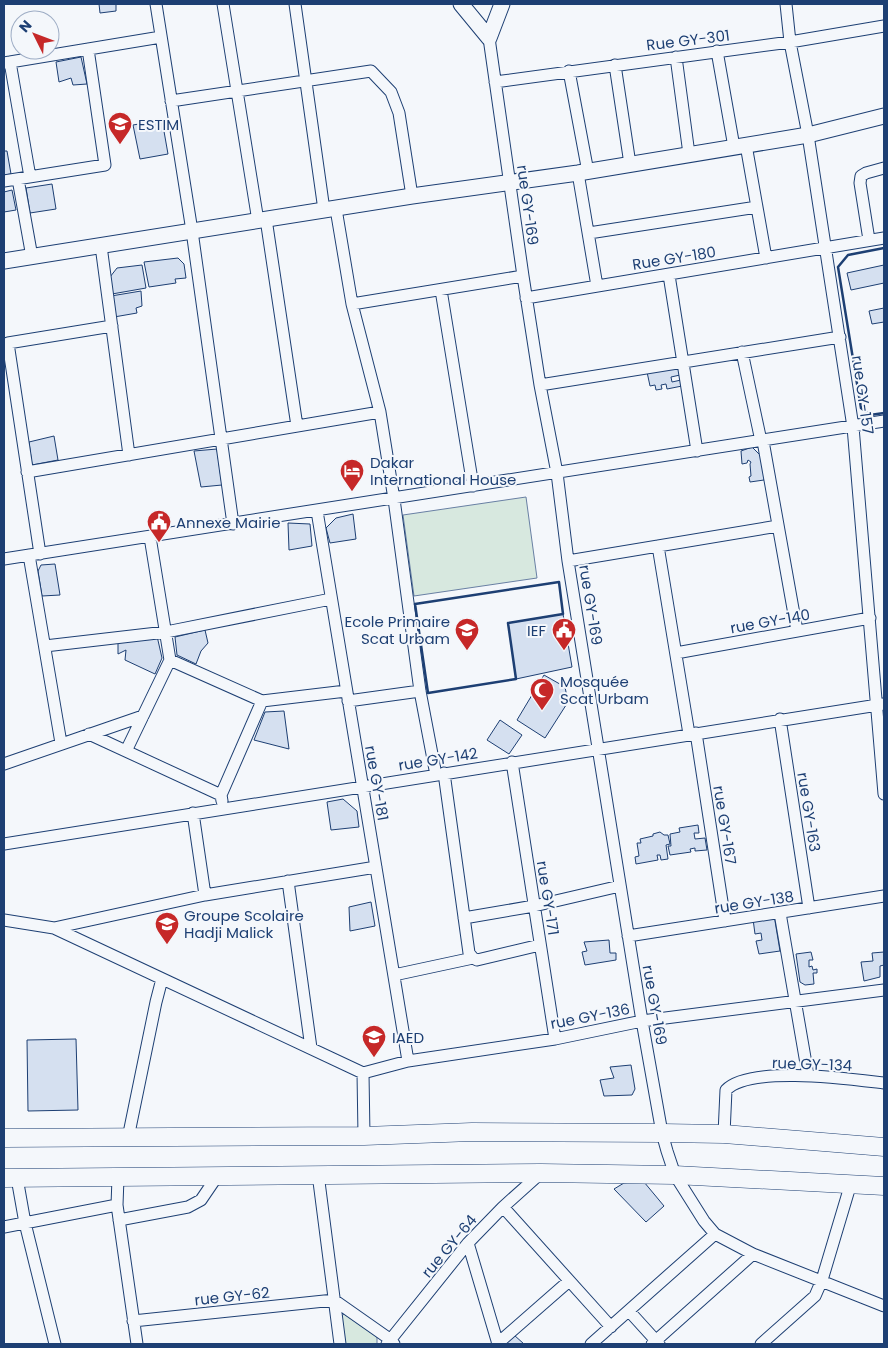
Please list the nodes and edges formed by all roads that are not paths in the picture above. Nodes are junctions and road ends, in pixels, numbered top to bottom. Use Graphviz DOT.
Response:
graph roads {
  1 [pos="156,4"];
  2 [pos="223,4"];
  3 [pos="295,4"];
  4 [pos="461,4"];
  5 [pos="502,4"];
  6 [pos="786,4"];
  7 [pos="884,26"];
  8 [pos="161,37"];
  9 [pos="489,38"];
  10 [pos="790,42"];
  11 [pos="88,49"];
  12 [pos="717,51"];
  13 [pos="676,57"];
  14 [pos="7,62"];
  15 [pos="615,65"];
  16 [pos="569,70"];
  17 [pos="307,80"];
  18 [pos="495,82"];
  19 [pos="238,91"];
  20 [pos="171,101"];
  21 [pos="884,116"];
  22 [pos="808,135"];
  23 [pos="740,146"];
  24 [pos="689,154"];
  25 [pos="630,164"];
  26 [pos="884,168"];
  27 [pos="583,173"];
  28 [pos="30,177"];
  29 [pos="18,179"];
  30 [pos="4,182"];
  31 [pos="510,182"];
  32 [pos="412,196"];
  33 [pos="757,207"];
  34 [pos="330,209"];
  35 [pos="262,220"];
  36 [pos="192,231"];
  37 [pos="589,233"];
  38 [pos="884,238"];
  39 [pos="869,240"];
  40 [pos="101,246"];
  41 [pos="826,248"];
  42 [pos="32,257"];
  43 [pos="766,258"];
  44 [pos="4,261"];
  45 [pos="669,274"];
  46 [pos="523,276"];
  47 [pos="597,286"];
  48 [pos="441,290"];
  49 [pos="526,298"];
  50 [pos="352,304"];
  51 [pos="112,326"];
  52 [pos="840,337"];
  53 [pos="6,344"];
  54 [pos="742,352"];
  55 [pos="683,362"];
  56 [pos="540,385"];
  57 [pos="380,412"];
  58 [pos="884,421"];
  59 [pos="297,426"];
  60 [pos="854,427"];
  61 [pos="222,439"];
  62 [pos="762,441"];
  63 [pos="697,451"];
  64 [pos="129,454"];
  65 [pos="28,472"];
  66 [pos="557,473"];
  67 [pos="473,486"];
  68 [pos="394,498"];
  69 [pos="317,511"];
  70 [pos="233,524"];
  71 [pos="778,526"];
  72 [pos="150,537"];
  73 [pos="658,546"];
  74 [pos="34,554"];
  75 [pos="4,559"];
  76 [pos="568,561"];
  77 [pos="331,598"];
  78 [pos="870,618"];
  79 [pos="797,631"];
  80 [pos="166,632"];
  81 [pos="45,646"];
  82 [pos="676,653"];
  83 [pos="170,660"];
  84 [pos="420,691"];
  85 [pos="347,696"];
  86 [pos="262,701"];
  87 [pos="881,704"];
  88 [pos="143,716"];
  89 [pos="780,720"];
  90 [pos="89,734"];
  91 [pos="692,734"];
  92 [pos="62,743"];
  93 [pos="598,748"];
  94 [pos="126,751"];
  95 [pos="512,762"];
  96 [pos="4,764"];
  97 [pos="440,774"];
  98 [pos="363,786"];
  99 [pos="884,794"];
  100 [pos="221,795"];
  101 [pos="224,808"];
  102 [pos="193,814"];
  103 [pos="4,844"];
  104 [pos="376,867"];
  105 [pos="288,882"];
  106 [pos="620,886"];
  107 [pos="205,895"];
  108 [pos="884,896"];
  109 [pos="534,906"];
  110 [pos="809,908"];
  111 [pos="780,913"];
  112 [pos="464,918"];
  113 [pos="4,920"];
  114 [pos="725,921"];
  115 [pos="54,928"];
  116 [pos="628,936"];
  117 [pos="540,945"];
  118 [pos="473,958"];
  119 [pos="394,975"];
  120 [pos="162,979"];
  121 [pos="884,990"];
  122 [pos="796,1000"];
  123 [pos="642,1021"];
  124 [pos="554,1038"];
  125 [pos="311,1048"];
  126 [pos="408,1061"];
  127 [pos="363,1073"];
  128 [pos="808,1075"];
  129 [pos="884,1083"];
  130 [pos="662,1133"];
  131 [pos="724,1134"];
  132 [pos="4,1135"];
  133 [pos="364,1136"];
  134 [pos="128,1138"];
  135 [pos="884,1147"];
  136 [pos="541,1173"];
  137 [pos="318,1174"];
  138 [pos="218,1175"];
  139 [pos="675,1175"];
  140 [pos="10,1178"];
  141 [pos="118,1178"];
  142 [pos="851,1183"];
  143 [pos="884,1186"];
  144 [pos="117,1205"];
  145 [pos="503,1207"];
  146 [pos="119,1220"];
  147 [pos="25,1223"];
  148 [pos="4,1227"];
  149 [pos="715,1234"];
  150 [pos="468,1243"];
  151 [pos="752,1254"];
  152 [pos="822,1280"];
  153 [pos="569,1281"];
  154 [pos="334,1300"];
  155 [pos="884,1306"];
  156 [pos="628,1311"];
  157 [pos="133,1321"];
  158 [pos="611,1327"];
  159 [pos="391,1343"];
  160 [pos="656,1343"];
  161 [pos="55,1344"];
  162 [pos="137,1344"];
  163 [pos="340,1344"];
  164 [pos="497,1344"];
  165 [pos="591,1344"];
  166 [pos="761,1344"];
  1 -- 8 [label="street"];
  2 -- 19 [label="street"];
  3 -- 17 [label="street"];
  4 -- 9 [label="street"];
  5 -- 9 [label="street"];
  6 -- 10 [label="street, rue GY-157"];
  7 -- 10 [label="street, Rue GY-301"];
  8 -- 11 [label="street"];
  8 -- 20 [label="street"];
  9 -- 18 [label="street, rue GY-169"];
  10 -- 12 [label="street, Rue GY-301"];
  10 -- 22 [label="street, rue GY-157"];
  11 -- 14 [label="street"];
  11 -- 28 [label="street"];
  12 -- 13 [label="street, Rue GY-301"];
  12 -- 23 [label="street"];
  13 -- 15 [label="street, Rue GY-301"];
  13 -- 24 [label="street"];
  14 -- 28 [label="street"];
  15 -- 16 [label="street, Rue GY-301"];
  15 -- 25 [label="street"];
  16 -- 18 [label="street, Rue GY-301"];
  16 -- 27 [label="street"];
  17 -- 19 [label="street"];
  17 -- 32 [label="street"];
  17 -- 34 [label="street"];
  18 -- 31 [label="street, rue GY-169"];
  19 -- 20 [label="street"];
  19 -- 35 [label="street"];
  20 -- 36 [label="street"];
  21 -- 22 [label="street"];
  22 -- 23 [label="street"];
  22 -- 41 [label="street, rue GY-157"];
  23 -- 24 [label="street"];
  23 -- 33 [label="street"];
  24 -- 25 [label="street"];
  25 -- 27 [label="street"];
  26 -- 39 [label="street"];
  27 -- 31 [label="street"];
  27 -- 37 [label="street"];
  28 -- 29 [label="street"];
  29 -- 30 [label="street"];
  29 -- 42 [label="street"];
  31 -- 32 [label="street"];
  31 -- 46 [label="street, rue GY-169"];
  32 -- 34 [label="street"];
  33 -- 37 [label="street"];
  33 -- 43 [label="street"];
  34 -- 35 [label="street"];
  34 -- 50 [label="street"];
  35 -- 36 [label="street"];
  35 -- 59 [label="street"];
  36 -- 40 [label="street"];
  36 -- 61 [label="street"];
  37 -- 47 [label="street"];
  38 -- 39 [label="street, Rue GY-180"];
  39 -- 41 [label="street, Rue GY-180"];
  40 -- 42 [label="street"];
  40 -- 51 [label="street"];
  41 -- 43 [label="street, Rue GY-180"];
  41 -- 52 [label="street, rue GY-157"];
  42 -- 44 [label="street"];
  43 -- 45 [label="street, Rue GY-180"];
  45 -- 47 [label="street, Rue GY-180"];
  45 -- 55 [label="street"];
  46 -- 48 [label="street"];
  46 -- 49 [label="street, rue GY-169"];
  47 -- 49 [label="street, Rue GY-180"];
  48 -- 50 [label="street"];
  48 -- 67 [label="street"];
  49 -- 56 [label="street, rue GY-169"];
  50 -- 57 [label="street"];
  51 -- 53 [label="street"];
  51 -- 64 [label="street"];
  52 -- 54 [label="street"];
  52 -- 60 [label="street, rue GY-157"];
  53 -- 65 [label="street"];
  54 -- 55 [label="street"];
  54 -- 62 [label="street"];
  55 -- 56 [label="street"];
  55 -- 63 [label="street"];
  56 -- 66 [label="street, rue GY-169"];
  57 -- 59 [label="street"];
  57 -- 68 [label="street"];
  58 -- 60 [label="street"];
  59 -- 61 [label="street"];
  60 -- 62 [label="street"];
  60 -- 78 [label="street, rue GY-157"];
  61 -- 64 [label="street"];
  61 -- 70 [label="street"];
  62 -- 63 [label="street"];
  62 -- 71 [label="street"];
  63 -- 66 [label="street"];
  64 -- 65 [label="street"];
  65 -- 74 [label="street"];
  66 -- 67 [label="street"];
  66 -- 76 [label="street, rue GY-169"];
  67 -- 68 [label="street"];
  68 -- 69 [label="street"];
  68 -- 84 [label="street"];
  69 -- 70 [label="street"];
  69 -- 77 [label="street, rue GY-181"];
  70 -- 72 [label="street"];
  71 -- 73 [label="street"];
  71 -- 79 [label="street"];
  72 -- 74 [label="street"];
  72 -- 80 [label="street"];
  73 -- 76 [label="street"];
  73 -- 82 [label="street, rue GY-167"];
  74 -- 75 [label="street"];
  74 -- 81 [label="street"];
  76 -- 93 [label="street, rue GY-169"];
  77 -- 80 [label="street"];
  77 -- 85 [label="street, rue GY-181"];
  78 -- 79 [label="street, rue GY-140"];
  78 -- 87 [label="street, rue GY-157"];
  79 -- 82 [label="street, rue GY-140"];
  80 -- 81 [label="street"];
  80 -- 83 [label="street"];
  81 -- 92 [label="street"];
  82 -- 91 [label="street, rue GY-167"];
  83 -- 86 [label="street"];
  83 -- 88 [label="street"];
  84 -- 85 [label="street"];
  84 -- 97 [label="street"];
  85 -- 86 [label="street"];
  85 -- 98 [label="street, rue GY-181"];
  86 -- 100 [label="street"];
  87 -- 89 [label="street, rue GY-142"];
  87 -- 99 [label="street, rue GY-157"];
  88 -- 90 [label="street"];
  88 -- 94 [label="street"];
  89 -- 91 [label="street, rue GY-142"];
  89 -- 110 [label="street, rue GY-163"];
  90 -- 92 [label="street"];
  90 -- 94 [label="street"];
  91 -- 93 [label="street, rue GY-142"];
  91 -- 114 [label="street, rue GY-167"];
  92 -- 96 [label="street"];
  93 -- 95 [label="street, rue GY-142"];
  93 -- 106 [label="street, rue GY-169"];
  94 -- 100 [label="street"];
  95 -- 97 [label="street, rue GY-142"];
  95 -- 109 [label="street, rue GY-171"];
  97 -- 98 [label="street, rue GY-142"];
  97 -- 112 [label="street"];
  98 -- 101 [label="street, rue GY-142"];
  98 -- 104 [label="street, rue GY-181"];
  100 -- 101 [label="street"];
  101 -- 102 [label="street, rue GY-142"];
  102 -- 103 [label="street, rue GY-142"];
  102 -- 107 [label="street"];
  104 -- 105 [label="street"];
  104 -- 119 [label="street, rue GY-181"];
  105 -- 107 [label="street"];
  105 -- 125 [label="street"];
  106 -- 109 [label="street"];
  106 -- 116 [label="street, rue GY-169"];
  107 -- 115 [label="street"];
  108 -- 110 [label="street, rue GY-138"];
  109 -- 112 [label="street"];
  109 -- 117 [label="street, rue GY-171"];
  110 -- 111 [label="street, rue GY-138"];
  111 -- 114 [label="street, rue GY-138"];
  111 -- 122 [label="street"];
  112 -- 118 [label="street"];
  113 -- 115 [label="street"];
  114 -- 116 [label="street, rue GY-138"];
  115 -- 120 [label="street"];
  116 -- 123 [label="street, rue GY-169"];
  117 -- 118 [label="street"];
  117 -- 124 [label="street, rue GY-171"];
  118 -- 119 [label="street"];
  119 -- 126 [label="street, rue GY-181"];
  120 -- 125 [label="street"];
  120 -- 134 [label="street"];
  121 -- 122 [label="street, rue GY-136"];
  122 -- 123 [label="street, rue GY-136"];
  122 -- 128 [label="street"];
  123 -- 124 [label="street, rue GY-136"];
  123 -- 130 [label="street, rue GY-169"];
  124 -- 126 [label="street, rue GY-136"];
  125 -- 127 [label="street"];
  126 -- 127 [label="street, rue GY-136"];
  127 -- 133 [label="street"];
  128 -- 129 [label="street, rue GY-134"];
  128 -- 131 [label="street, rue GY-134"];
  130 -- 131 [label="main road"];
  130 -- 133 [label="main road"];
  130 -- 139 [label="street, rue GY-169"];
  131 -- 135 [label="main road"];
  132 -- 134 [label="main road"];
  133 -- 134 [label="main road"];
  136 -- 137 [label="main road"];
  136 -- 139 [label="main road"];
  136 -- 145 [label="street, rue GY-64"];
  137 -- 138 [label="main road"];
  137 -- 154 [label="street"];
  138 -- 141 [label="main road"];
  138 -- 146 [label="street"];
  139 -- 142 [label="main road"];
  139 -- 149 [label="street, rue GY-169"];
  140 -- 141 [label="main road"];
  140 -- 147 [label="street"];
  141 -- 144 [label="street"];
  142 -- 143 [label="main road"];
  142 -- 152 [label="street"];
  144 -- 146 [label="street"];
  144 -- 147 [label="street"];
  145 -- 150 [label="street, rue GY-64"];
  145 -- 153 [label="street"];
  146 -- 157 [label="street"];
  147 -- 148 [label="street"];
  147 -- 161 [label="street"];
  149 -- 151 [label="street"];
  149 -- 156 [label="street"];
  150 -- 159 [label="street, rue GY-64"];
  150 -- 164 [label="street"];
  151 -- 152 [label="street"];
  151 -- 160 [label="street"];
  152 -- 155 [label="street"];
  152 -- 166 [label="street"];
  153 -- 158 [label="street"];
  153 -- 164 [label="street"];
  154 -- 157 [label="street, rue GY-62"];
  154 -- 159 [label="street"];
  154 -- 163 [label="street"];
  156 -- 158 [label="street"];
  156 -- 160 [label="street"];
  157 -- 162 [label="street"];
  158 -- 165 [label="street"];
}
